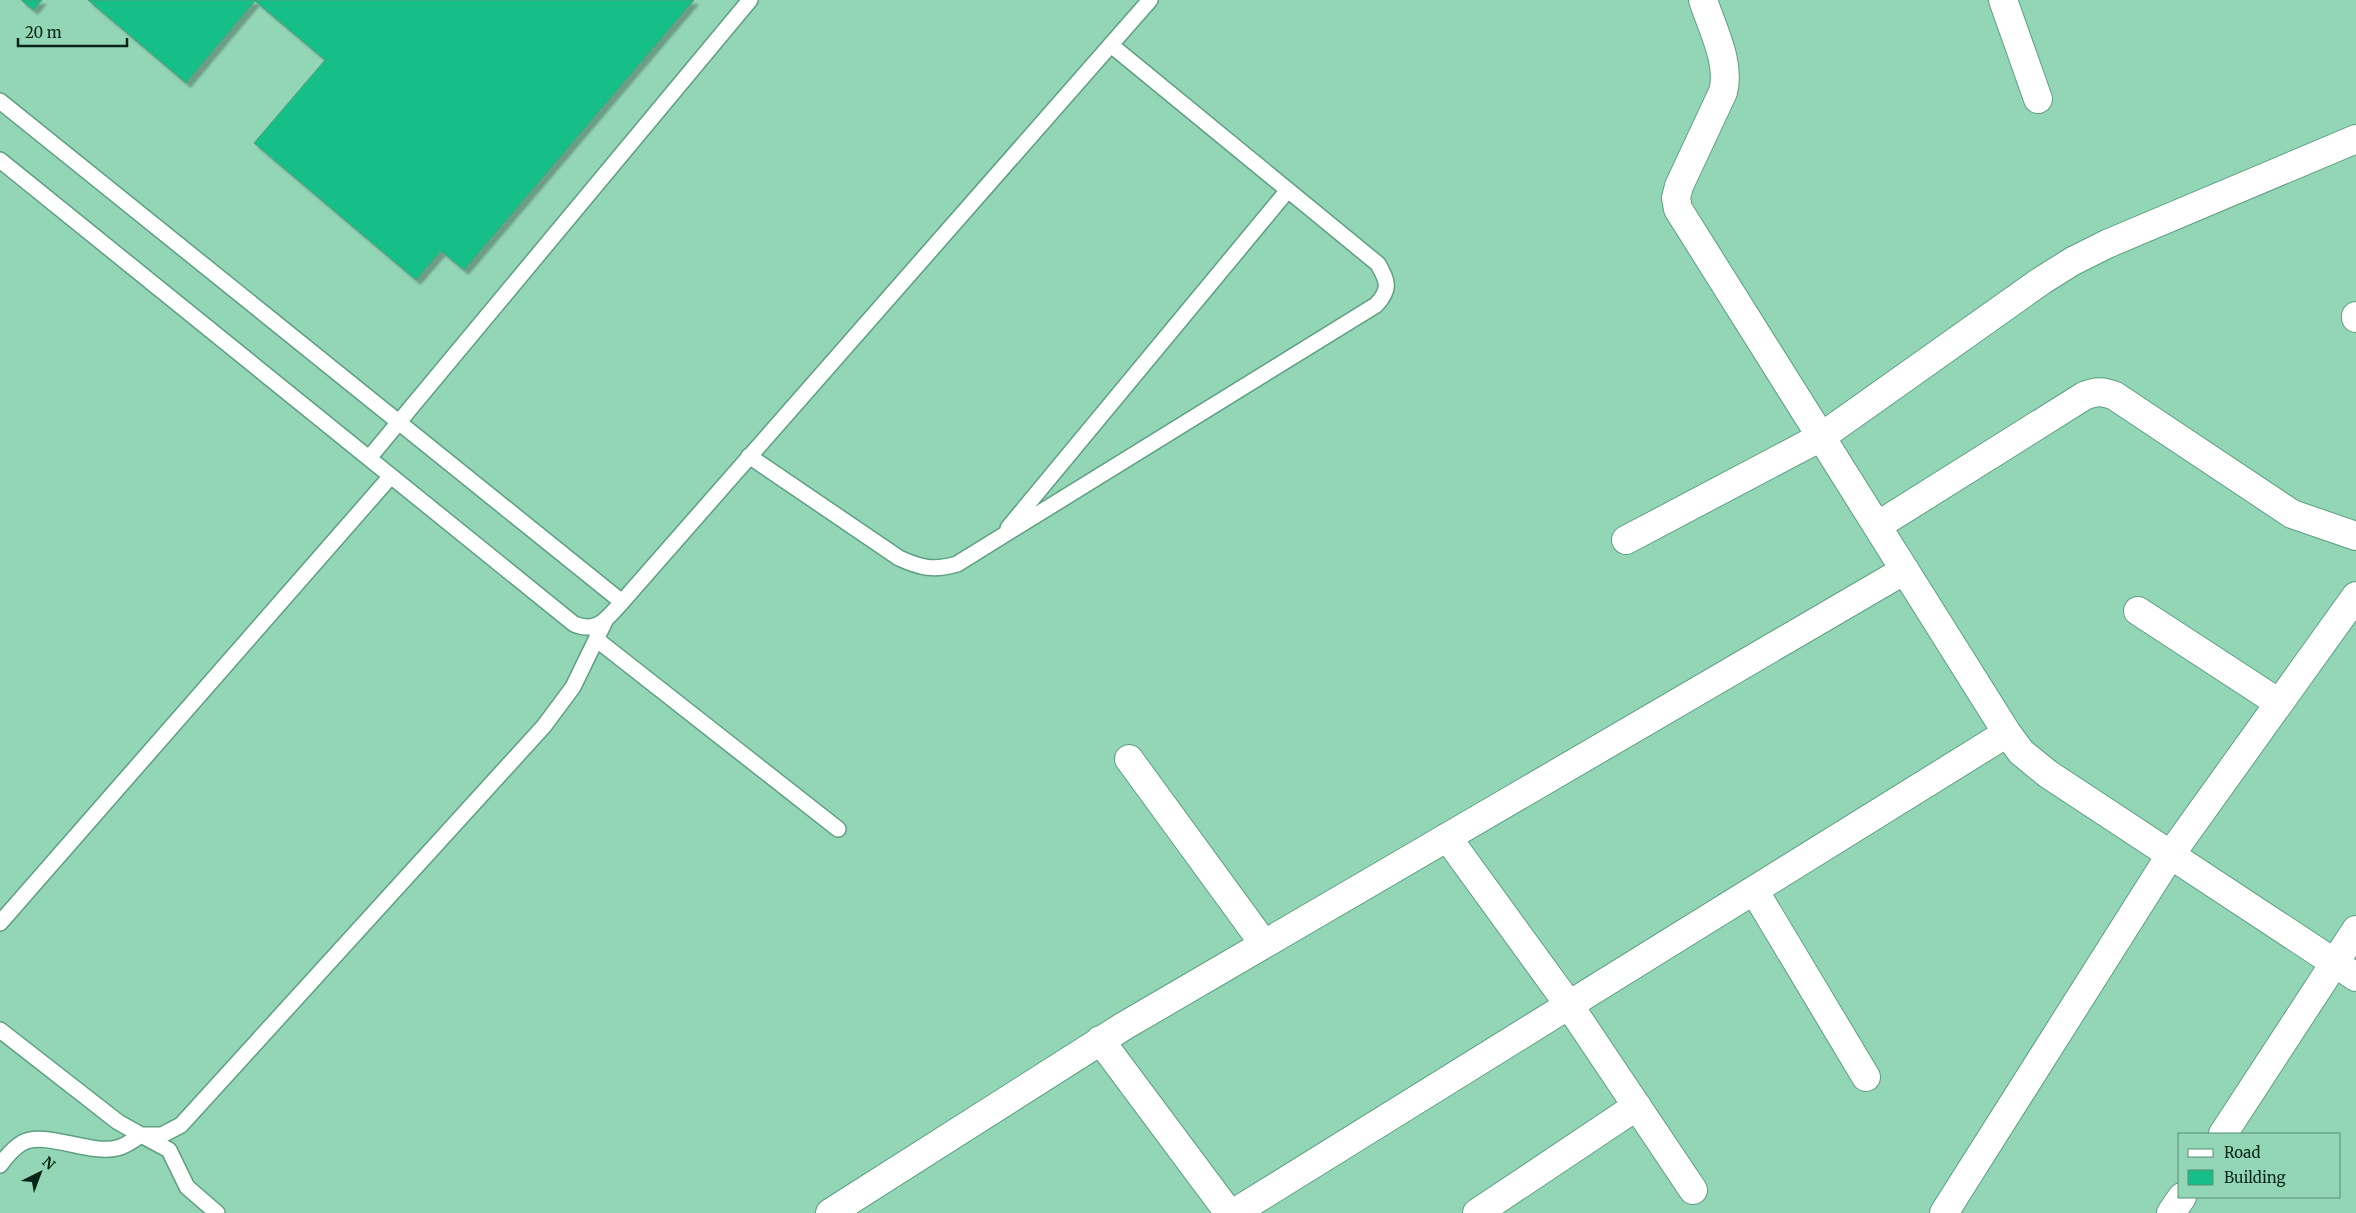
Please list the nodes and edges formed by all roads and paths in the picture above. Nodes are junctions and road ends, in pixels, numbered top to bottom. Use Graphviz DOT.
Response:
graph roads {
  1 [pos="750,0"];
  2 [pos="1150,0"];
  3 [pos="1703,0"];
  4 [pos="2003,0"];
  5 [pos="1111,45"];
  6 [pos="2038,99"];
  7 [pos="0,101"];
  8 [pos="2356,139"];
  9 [pos="0,160"];
  10 [pos="1288,190"];
  11 [pos="399,422"];
  12 [pos="1821,437"];
  13 [pos="749,456"];
  14 [pos="368,458"];
  15 [pos="391,476"];
  16 [pos="1877,526"];
  17 [pos="2356,536"];
  18 [pos="1001,537"];
  19 [pos="1626,540"];
  20 [pos="1905,570"];
  21 [pos="2356,596"];
  22 [pos="622,602"];
  23 [pos="2138,611"];
  24 [pos="606,619"];
  25 [pos="596,639"];
  26 [pos="2279,703"];
  27 [pos="2007,733"];
  28 [pos="1129,759"];
  29 [pos="838,829"];
  30 [pos="1446,838"];
  31 [pos="2171,854"];
  32 [pos="1754,890"];
  33 [pos="0,923"];
  34 [pos="2356,930"];
  35 [pos="1264,944"];
  36 [pos="2345,970"];
  37 [pos="1569,1005"];
  38 [pos="0,1030"];
  39 [pos="1100,1040"];
  40 [pos="1866,1076"];
  41 [pos="1637,1106"];
  42 [pos="2223,1133"];
  43 [pos="141,1135"];
  44 [pos="0,1165"];
  45 [pos="1693,1190"];
  46 [pos="2181,1198"];
  47 [pos="835,1212"];
  48 [pos="216,1213"];
  49 [pos="1229,1213"];
  50 [pos="1234,1213"];
  51 [pos="1477,1213"];
  52 [pos="1944,1213"];
  53 [pos="2171,1213"];
  1 -- 11 [label="lane"];
  2 -- 5 [label="lane"];
  3 -- 12 [label="street"];
  4 -- 6 [label="street"];
  5 -- 10 [label="lane"];
  5 -- 13 [label="lane"];
  7 -- 11 [label="lane"];
  8 -- 12 [label="street"];
  9 -- 14 [label="lane"];
  10 -- 18 [label="lane"];
  10 -- 18 [label="lane"];
  11 -- 14 [label="lane"];
  11 -- 22 [label="lane"];
  12 -- 16 [label="street"];
  12 -- 19 [label="street"];
  13 -- 18 [label="lane"];
  13 -- 22 [label="lane"];
  14 -- 15 [label="lane"];
  15 -- 24 [label="lane"];
  15 -- 33 [label="lane"];
  16 -- 17 [label="street"];
  16 -- 20 [label="street"];
  20 -- 27 [label="street"];
  20 -- 30 [label="street"];
  21 -- 26 [label="street"];
  22 -- 24 [label="lane"];
  23 -- 26 [label="street"];
  24 -- 25 [label="lane"];
  25 -- 29 [label="lane"];
  25 -- 43 [label="lane"];
  26 -- 31 [label="street"];
  27 -- 31 [label="street"];
  27 -- 32 [label="street"];
  28 -- 35 [label="street"];
  30 -- 35 [label="street"];
  30 -- 37 [label="street"];
  31 -- 36 [label="street"];
  31 -- 52 [label="street"];
  32 -- 37 [label="street"];
  32 -- 40 [label="street"];
  34 -- 36 [label="street"];
  35 -- 39 [label="street"];
  36 -- 42 [label="street"];
  37 -- 41 [label="street"];
  37 -- 50 [label="street"];
  38 -- 43 [label="lane"];
  39 -- 47 [label="street"];
  39 -- 49 [label="street"];
  41 -- 45 [label="street"];
  41 -- 51 [label="street"];
  43 -- 44 [label="lane"];
  43 -- 48 [label="lane"];
  46 -- 53 [label="street"];
}
